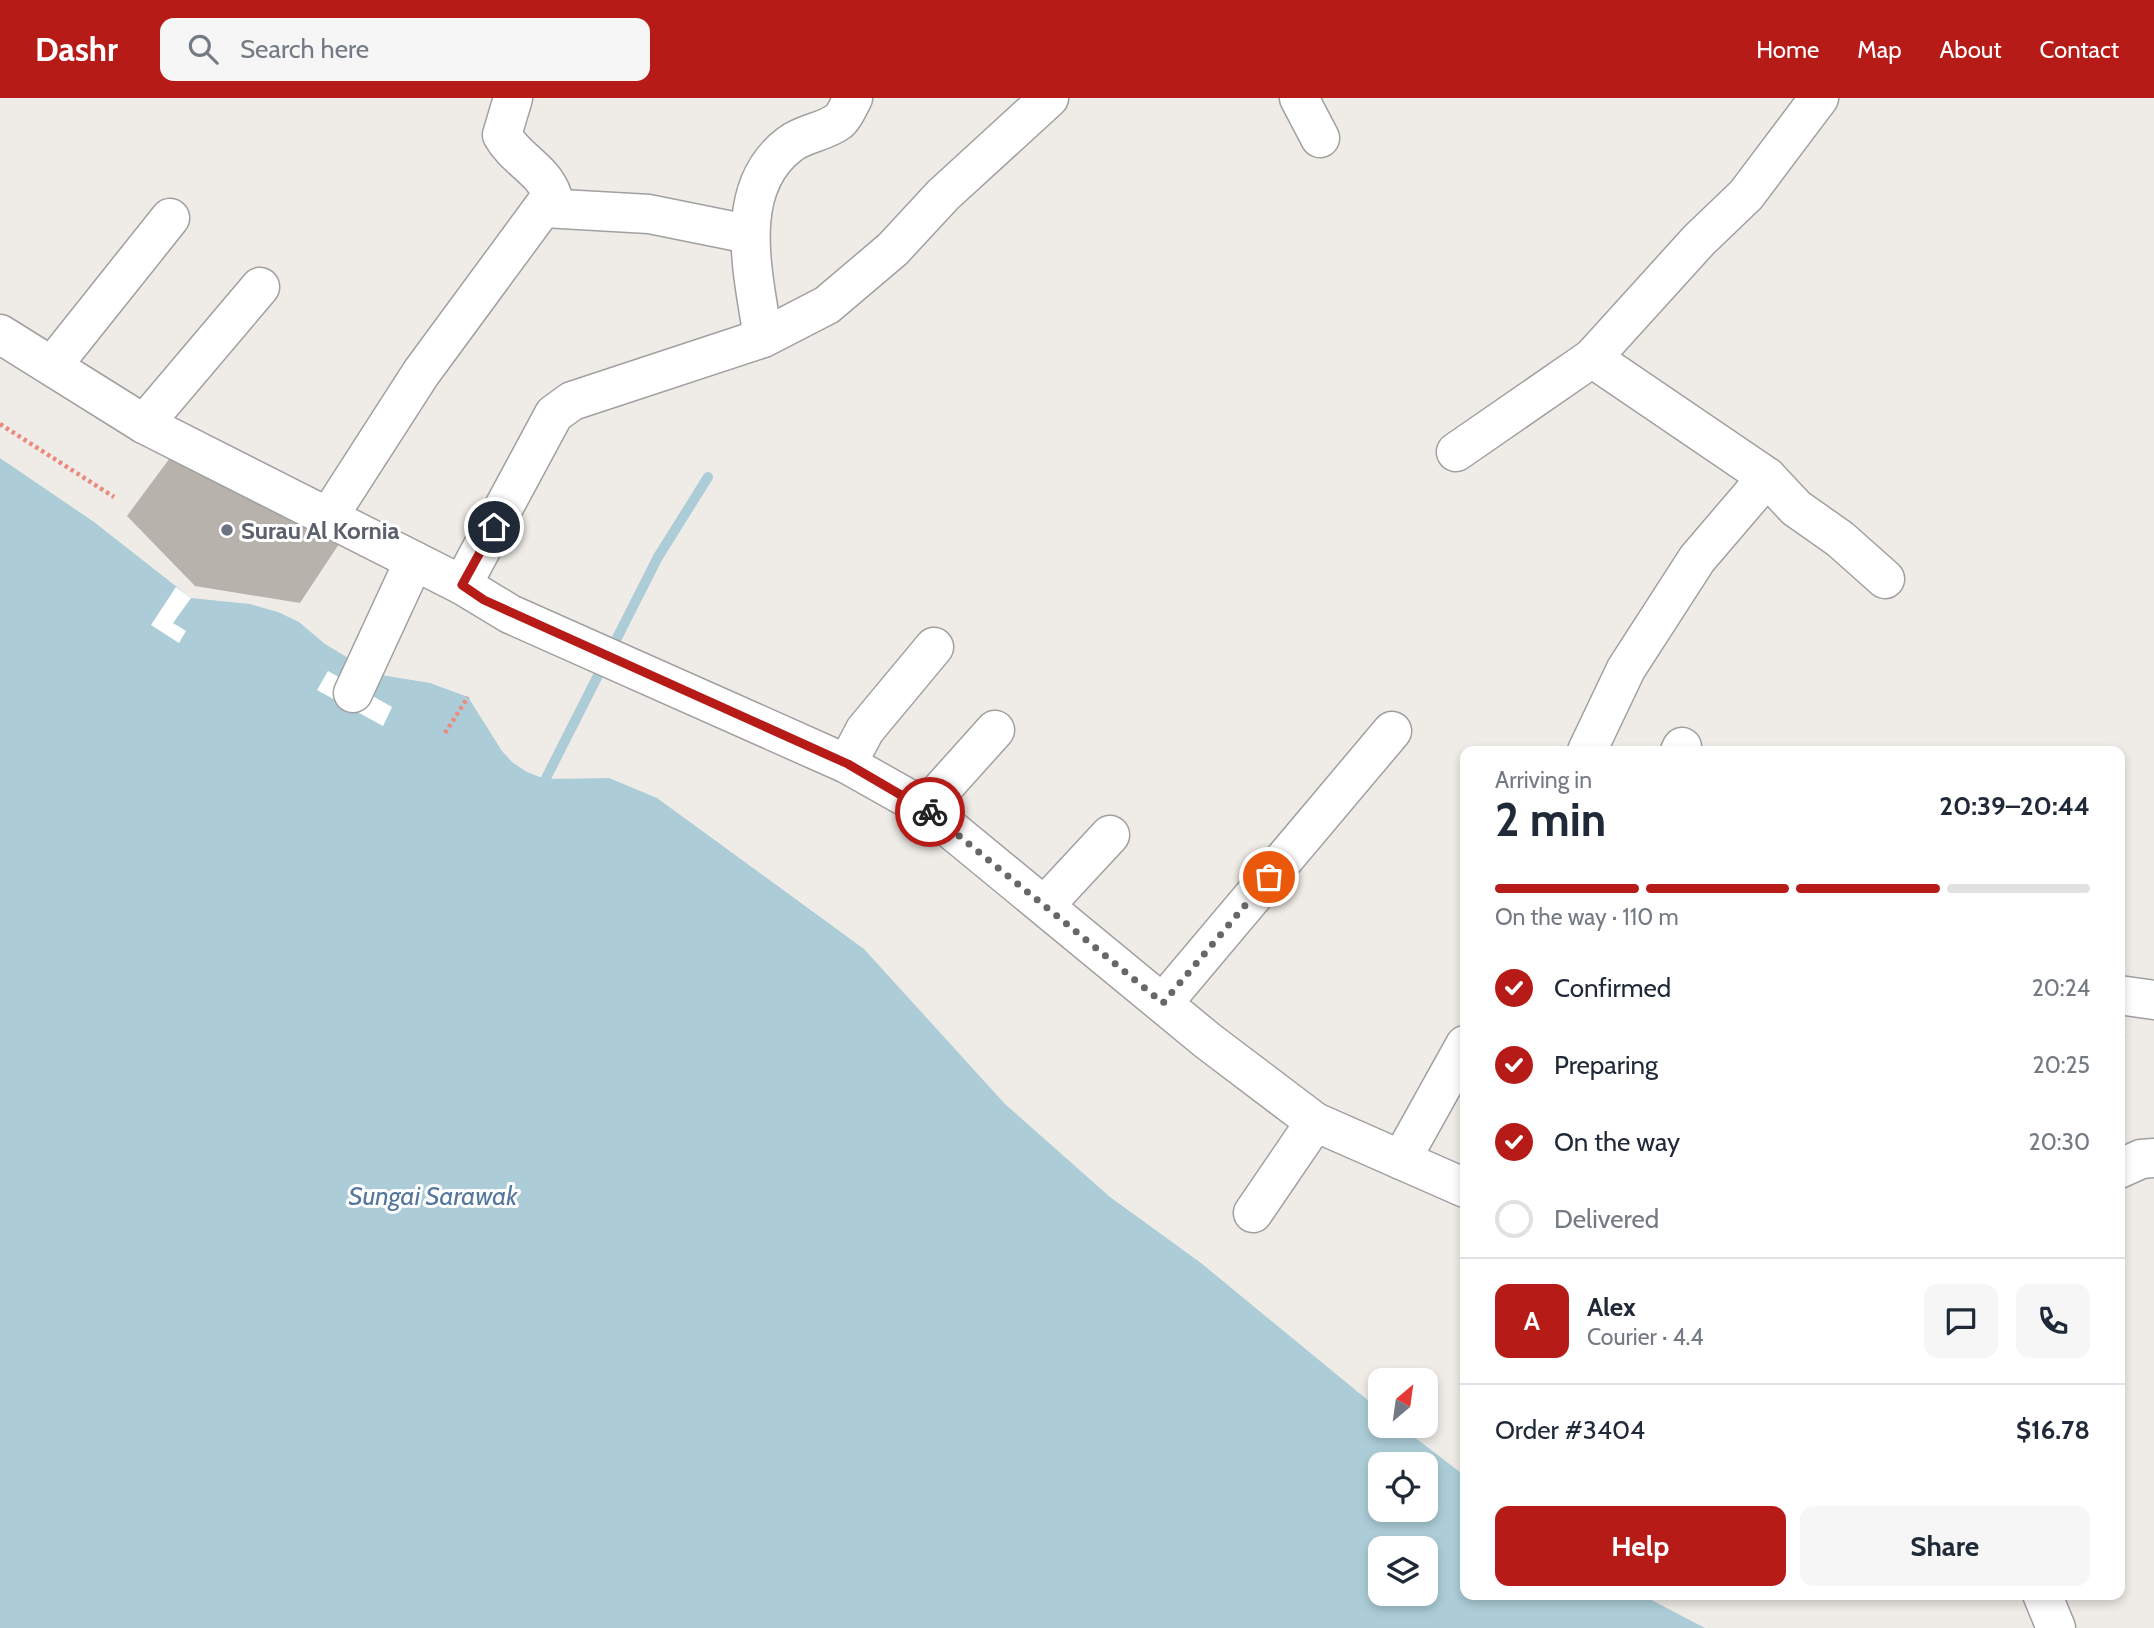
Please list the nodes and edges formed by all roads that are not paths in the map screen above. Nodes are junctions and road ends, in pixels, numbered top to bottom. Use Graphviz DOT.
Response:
graph roads {
  1 [pos="513,98"];
  2 [pos="853,98"];
  3 [pos="1049,98"];
  4 [pos="1299,98"];
  5 [pos="1819,98"];
  6 [pos="1320,138"];
  7 [pos="544,208"];
  8 [pos="170,218"];
  9 [pos="748,234"];
  10 [pos="260,287"];
  11 [pos="0,334"];
  12 [pos="763,338"];
  13 [pos="1592,358"];
  14 [pos="52,366"];
  15 [pos="144,424"];
  16 [pos="1456,452"];
  17 [pos="1767,477"];
  18 [pos="329,516"];
  19 [pos="414,561"];
  20 [pos="1885,579"];
  21 [pos="462,585"];
  22 [pos="934,647"];
  23 [pos="353,693"];
  24 [pos="995,730"];
  25 [pos="1392,731"];
  26 [pos="1589,746"];
  27 [pos="848,764"];
  28 [pos="925,808"];
  29 [pos="1110,835"];
  30 [pos="1045,905"];
  31 [pos="2125,996"];
  32 [pos="2154,1000"];
  33 [pos="1163,1003"];
  34 [pos="1460,1054"];
  35 [pos="1315,1122"];
  36 [pos="2154,1158"];
  37 [pos="1401,1160"];
  38 [pos="2125,1166"];
  39 [pos="1460,1186"];
  40 [pos="1253,1213"];
  41 [pos="2044,1600"];
  42 [pos="2056,1628"];
  1 -- 7 [label="street"];
  2 -- 9 [label="street"];
  3 -- 12 [label="street"];
  4 -- 6 [label="street"];
  5 -- 13 [label="street"];
  7 -- 9 [label="street"];
  7 -- 18 [label="street"];
  8 -- 14 [label="street"];
  9 -- 12 [label="street"];
  10 -- 15 [label="street"];
  11 -- 14 [label="street"];
  12 -- 21 [label="street"];
  13 -- 16 [label="street"];
  13 -- 17 [label="street"];
  14 -- 15 [label="street"];
  15 -- 18 [label="street"];
  17 -- 20 [label="street"];
  17 -- 26 [label="street"];
  18 -- 19 [label="street"];
  19 -- 21 [label="street"];
  19 -- 23 [label="street"];
  21 -- 27 [label="street"];
  22 -- 27 [label="street"];
  24 -- 28 [label="street"];
  25 -- 33 [label="street"];
  27 -- 28 [label="street"];
  28 -- 30 [label="street"];
  29 -- 30 [label="street"];
  30 -- 33 [label="street"];
  31 -- 32 [label="street"];
  33 -- 35 [label="street"];
  34 -- 37 [label="street"];
  35 -- 37 [label="street"];
  35 -- 40 [label="street"];
  36 -- 38 [label="street"];
  37 -- 39 [label="street"];
  41 -- 42 [label="street"];
}
